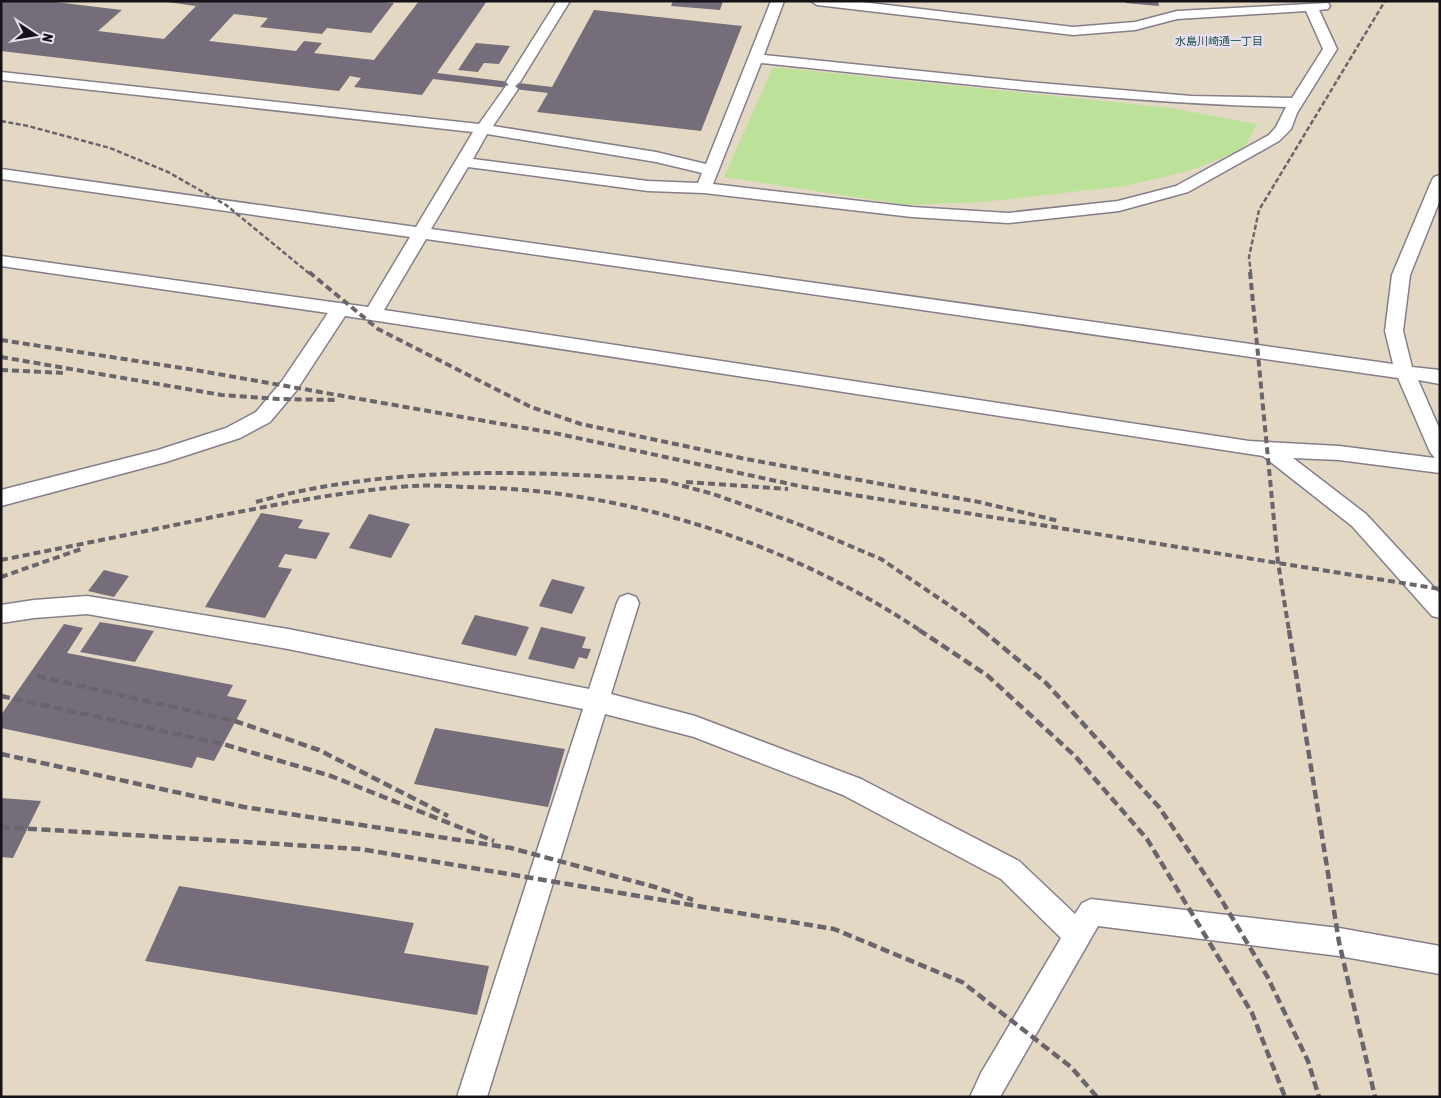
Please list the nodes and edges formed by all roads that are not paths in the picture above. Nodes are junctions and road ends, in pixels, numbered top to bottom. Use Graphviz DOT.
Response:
graph roads {
  1 [pos="564,1"];
  2 [pos="778,1"];
  3 [pos="817,1"];
  4 [pos="1318,5"];
  5 [pos="756,58"];
  6 [pos="1,76"];
  7 [pos="1297,103"];
  8 [pos="484,129"];
  9 [pos="464,162"];
  10 [pos="711,170"];
  11 [pos="1,174"];
  12 [pos="1440,180"];
  13 [pos="704,188"];
  14 [pos="422,232"];
  15 [pos="1,262"];
  16 [pos="340,309"];
  17 [pos="372,315"];
  18 [pos="1404,371"];
  19 [pos="1440,376"];
  20 [pos="1268,449"];
  21 [pos="1440,452"];
  22 [pos="1440,466"];
  23 [pos="1,498"];
  24 [pos="628,603"];
  25 [pos="1440,609"];
  26 [pos="1,614"];
  27 [pos="597,701"];
  28 [pos="1077,935"];
  29 [pos="1440,960"];
  30 [pos="472,1097"];
  31 [pos="985,1097"];
  1 -- 8 [label="lane"];
  2 -- 5 [label="lane"];
  3 -- 4 [label="lane"];
  4 -- 7 [label="lane"];
  5 -- 7 [label="lane"];
  5 -- 10 [label="lane"];
  6 -- 8 [label="lane"];
  7 -- 13 [label="lane"];
  8 -- 9 [label="lane"];
  8 -- 10 [label="lane"];
  9 -- 13 [label="lane"];
  9 -- 14 [label="lane"];
  10 -- 13 [label="lane"];
  11 -- 14 [label="lane"];
  12 -- 18 [label="lane"];
  14 -- 17 [label="lane"];
  14 -- 18 [label="lane"];
  15 -- 16 [label="lane"];
  16 -- 17 [label="lane"];
  16 -- 23 [label="lane"];
  17 -- 20 [label="lane"];
  18 -- 19 [label="lane"];
  18 -- 21 [label="lane"];
  20 -- 22 [label="lane"];
  20 -- 25 [label="lane"];
  24 -- 27 [label="lane"];
  26 -- 27 [label="lane"];
  27 -- 28 [label="lane"];
  27 -- 30 [label="lane"];
  28 -- 29 [label="lane"];
  28 -- 31 [label="lane"];
}
